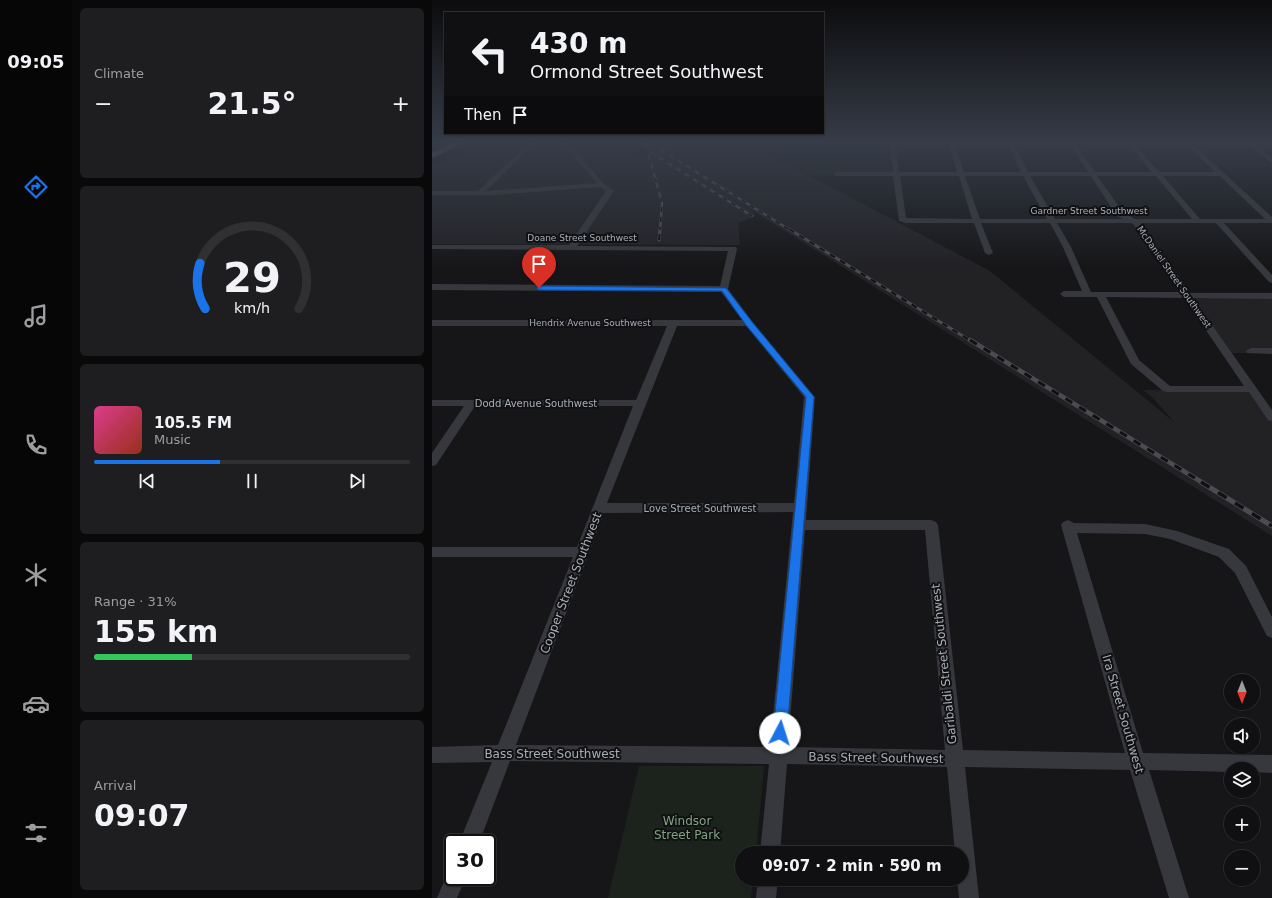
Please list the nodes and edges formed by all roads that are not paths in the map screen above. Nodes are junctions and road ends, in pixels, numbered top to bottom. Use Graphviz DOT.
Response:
graph roads {
  1 [pos="489,184"];
  2 [pos="897,184"];
  3 [pos="964,184"];
  4 [pos="1031,184"];
  5 [pos="1100,184"];
  6 [pos="1167,184"];
  7 [pos="1232,184"];
  8 [pos="602,185"];
  9 [pos="432,193"];
  10 [pos="480,193"];
  11 [pos="1198,220"];
  12 [pos="977,221"];
  13 [pos="1052,221"];
  14 [pos="1133,221"];
  15 [pos="1218,221"];
  16 [pos="1272,221"];
  17 [pos="432,247"];
  18 [pos="571,248"];
  19 [pos="989,253"];
  20 [pos="1272,280"];
  21 [pos="432,287"];
  22 [pos="724,289"];
  23 [pos="1064,294"];
  24 [pos="1088,294"];
  25 [pos="1100,294"];
  26 [pos="1188,296"];
  27 [pos="1272,296"];
  28 [pos="432,322"];
  29 [pos="673,323"];
  30 [pos="749,324"];
  31 [pos="1251,351"];
  32 [pos="1272,351"];
  33 [pos="1252,389"];
  34 [pos="432,402"];
  35 [pos="472,403"];
  36 [pos="640,403"];
  37 [pos="1272,418"];
  38 [pos="432,462"];
  39 [pos="800,507"];
  40 [pos="600,508"];
  41 [pos="798,525"];
  42 [pos="432,552"];
  43 [pos="582,552"];
  44 [pos="1272,632"];
  45 [pos="505,753"];
  46 [pos="432,755"];
  47 [pos="778,757"];
  48 [pos="954,759"];
  49 [pos="1137,762"];
  50 [pos="1272,764"];
  51 [pos="473,834"];
  52 [pos="771,846"];
  53 [pos="452,886"];
  54 [pos="767,886"];
  55 [pos="447,898"];
  56 [pos="766,898"];
  57 [pos="969,898"];
  58 [pos="1179,898"];
  1 -- 10 [label="street"];
  2 -- 12 [label="street, Gardner Street Southwest"];
  3 -- 12 [label="street"];
  4 -- 13 [label="street"];
  5 -- 14 [label="street, McDaniel Street Southwest"];
  6 -- 11 [label="street"];
  7 -- 16 [label="street"];
  8 -- 10 [label="street"];
  8 -- 18 [label="street"];
  9 -- 10 [label="street"];
  11 -- 14 [label="street, Gardner Street Southwest"];
  11 -- 15 [label="street, Gardner Street Southwest"];
  12 -- 13 [label="street, Gardner Street Southwest"];
  12 -- 19 [label="street"];
  13 -- 14 [label="street, Gardner Street Southwest"];
  13 -- 24 [label="street"];
  14 -- 26 [label="street, McDaniel Street Southwest"];
  15 -- 16 [label="street, Gardner Street Southwest"];
  15 -- 20 [label="street"];
  17 -- 18 [label="street, Doane Street Southwest"];
  18 -- 22 [label="street, Doane Street Southwest"];
  21 -- 22 [label="street"];
  22 -- 30 [label="street"];
  23 -- 24 [label="street"];
  24 -- 25 [label="street"];
  25 -- 26 [label="street"];
  25 -- 33 [label="street"];
  26 -- 27 [label="street"];
  26 -- 33 [label="street, McDaniel Street Southwest"];
  28 -- 29 [label="street, Hendrix Avenue Southwest"];
  29 -- 30 [label="street, Hendrix Avenue Southwest"];
  29 -- 36 [label="street, Cooper Street Southwest"];
  30 -- 39 [label="street"];
  31 -- 32 [label="street"];
  33 -- 37 [label="street, McDaniel Street Southwest"];
  34 -- 35 [label="street, Dodd Avenue Southwest"];
  35 -- 36 [label="street, Dodd Avenue Southwest"];
  35 -- 38 [label="street"];
  36 -- 40 [label="street, Cooper Street Southwest"];
  39 -- 40 [label="street, Love Street Southwest"];
  39 -- 41 [label="street"];
  40 -- 43 [label="street, Cooper Street Southwest"];
  41 -- 47 [label="street"];
  41 -- 48 [label="street, Garibaldi Street Southwest"];
  42 -- 43 [label="street"];
  43 -- 45 [label="street, Cooper Street Southwest"];
  44 -- 49 [label="street, Ira Street Southwest"];
  45 -- 46 [label="street, Bass Street Southwest"];
  45 -- 47 [label="street, Bass Street Southwest"];
  45 -- 51 [label="street, Cooper Street Southwest"];
  47 -- 48 [label="street, Bass Street Southwest"];
  47 -- 52 [label="street"];
  48 -- 49 [label="street, Bass Street Southwest"];
  48 -- 57 [label="street, Garibaldi Street Southwest"];
  49 -- 50 [label="street, Bass Street Southwest"];
  49 -- 58 [label="street, Ira Street Southwest"];
  53 -- 55 [label="street"];
  54 -- 56 [label="street"];
}
